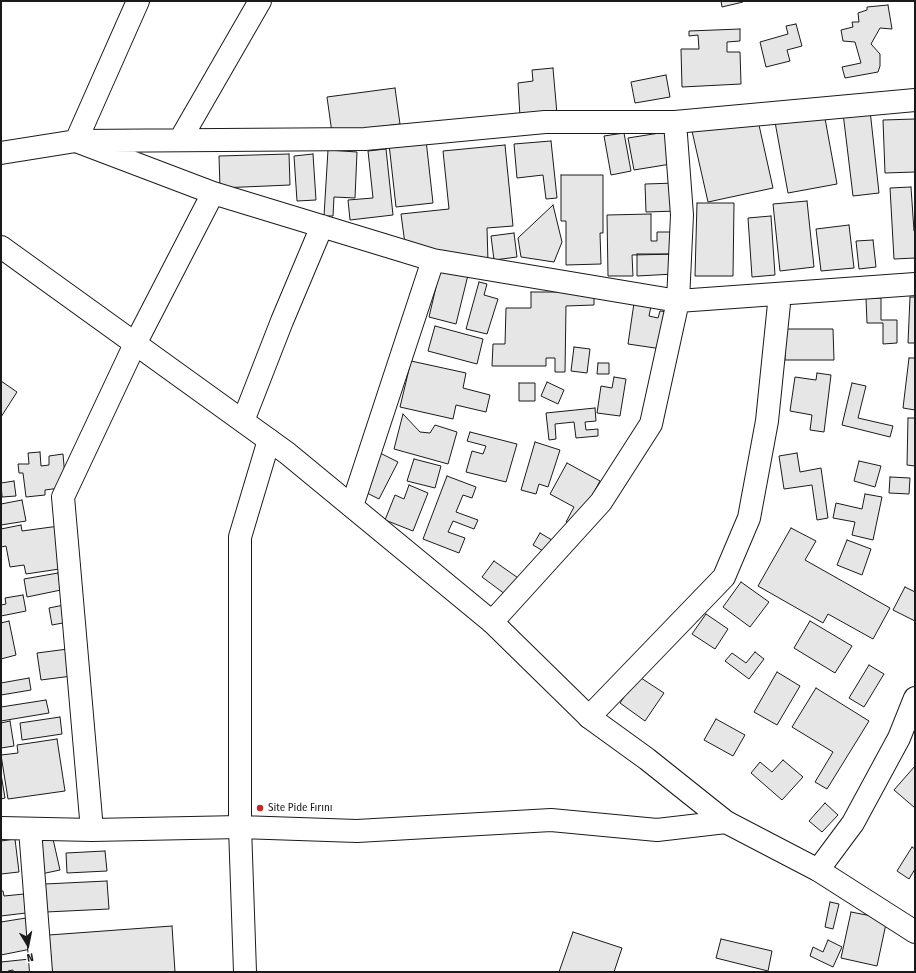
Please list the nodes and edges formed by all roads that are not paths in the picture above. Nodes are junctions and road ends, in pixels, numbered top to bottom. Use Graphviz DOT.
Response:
graph roads {
  1 [pos="138,1"];
  2 [pos="260,1"];
  3 [pos="915,100"];
  4 [pos="676,122"];
  5 [pos="76,140"];
  6 [pos="180,140"];
  7 [pos="1,153"];
  8 [pos="213,193"];
  9 [pos="322,226"];
  10 [pos="1,247"];
  11 [pos="433,260"];
  12 [pos="915,284"];
  13 [pos="780,294"];
  14 [pos="678,301"];
  15 [pos="135,344"];
  16 [pos="243,421"];
  17 [pos="269,440"];
  18 [pos="352,506"];
  19 [pos="492,622"];
  20 [pos="915,698"];
  21 [pos="589,717"];
  22 [pos="726,822"];
  23 [pos="240,827"];
  24 [pos="1,828"];
  25 [pos="30,829"];
  26 [pos="92,830"];
  27 [pos="818,870"];
  28 [pos="915,932"];
  29 [pos="41,972"];
  30 [pos="245,972"];
  1 -- 5 [label="street"];
  2 -- 6 [label="street"];
  3 -- 4 [label="street"];
  4 -- 6 [label="street"];
  4 -- 14 [label="street"];
  5 -- 6 [label="street"];
  5 -- 7 [label="street"];
  5 -- 8 [label="street"];
  8 -- 9 [label="street"];
  8 -- 15 [label="street"];
  9 -- 11 [label="street"];
  9 -- 16 [label="street"];
  10 -- 15 [label="street"];
  11 -- 14 [label="street"];
  11 -- 18 [label="street"];
  12 -- 13 [label="street"];
  13 -- 14 [label="street"];
  13 -- 21 [label="street"];
  14 -- 19 [label="street"];
  15 -- 16 [label="street"];
  15 -- 26 [label="street"];
  16 -- 17 [label="street"];
  17 -- 18 [label="street"];
  17 -- 23 [label="street"];
  18 -- 19 [label="street"];
  19 -- 21 [label="street"];
  20 -- 27 [label="street"];
  21 -- 22 [label="street"];
  22 -- 23 [label="street"];
  22 -- 27 [label="street"];
  23 -- 26 [label="street"];
  23 -- 30 [label="street"];
  24 -- 25 [label="street"];
  25 -- 26 [label="street"];
  25 -- 29 [label="street"];
  27 -- 28 [label="street"];
}
